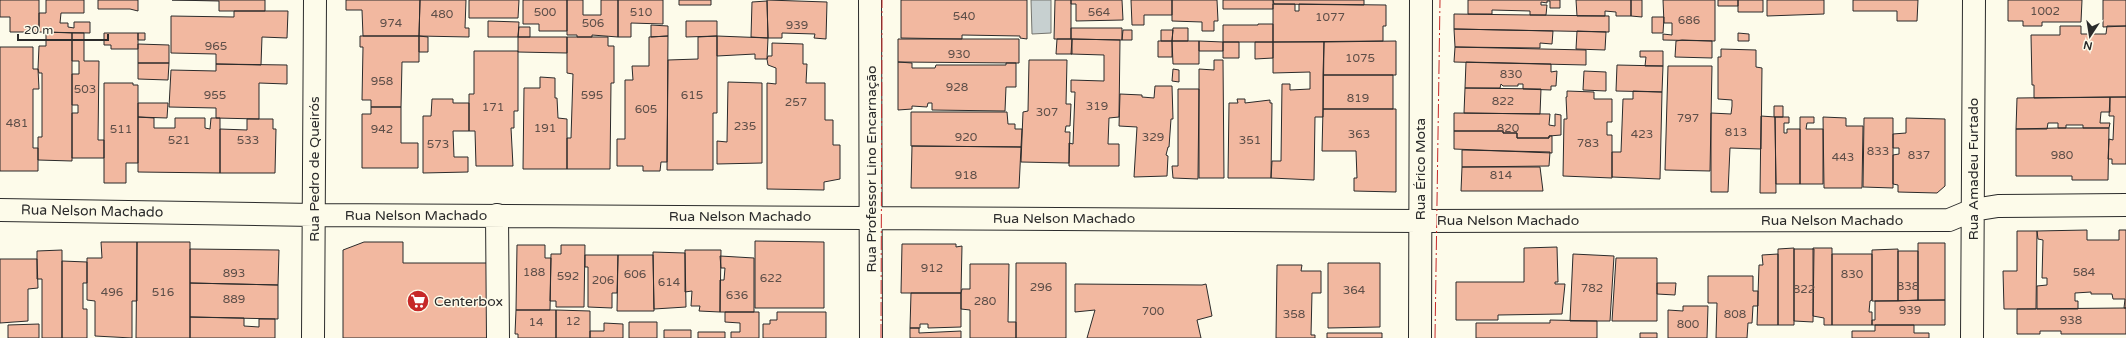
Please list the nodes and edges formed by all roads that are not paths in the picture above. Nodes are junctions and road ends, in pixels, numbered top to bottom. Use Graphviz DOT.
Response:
graph roads {
  1 [pos="314,0"];
  2 [pos="870,0"];
  3 [pos="1421,0"];
  4 [pos="1974,0"];
  5 [pos="2126,205"];
  6 [pos="0,210"];
  7 [pos="1973,210"];
  8 [pos="314,215"];
  9 [pos="497,215"];
  10 [pos="870,217"];
  11 [pos="1420,220"];
  12 [pos="313,338"];
  13 [pos="498,338"];
  14 [pos="871,338"];
  15 [pos="1420,338"];
  16 [pos="1972,338"];
  1 -- 8 [label="street, Rua Pedro de Queirós"];
  2 -- 10 [label="street, Rua Professor Lino Encarnação"];
  3 -- 11 [label="street, Rua Érico Mota"];
  4 -- 7 [label="street, Rua Amadeu Furtado"];
  5 -- 7 [label="street, Rua Nelson Machado"];
  6 -- 8 [label="street, Rua Nelson Machado"];
  7 -- 11 [label="street, Rua Nelson Machado"];
  7 -- 16 [label="street, Rua Amadeu Furtado"];
  8 -- 9 [label="street, Rua Nelson Machado"];
  8 -- 12 [label="street, Rua Pedro de Queirós"];
  9 -- 10 [label="street, Rua Nelson Machado"];
  9 -- 13 [label="street"];
  10 -- 11 [label="street, Rua Nelson Machado"];
  10 -- 14 [label="street, Rua Professor Lino Encarnação"];
  11 -- 15 [label="street, Rua Érico Mota"];
}
